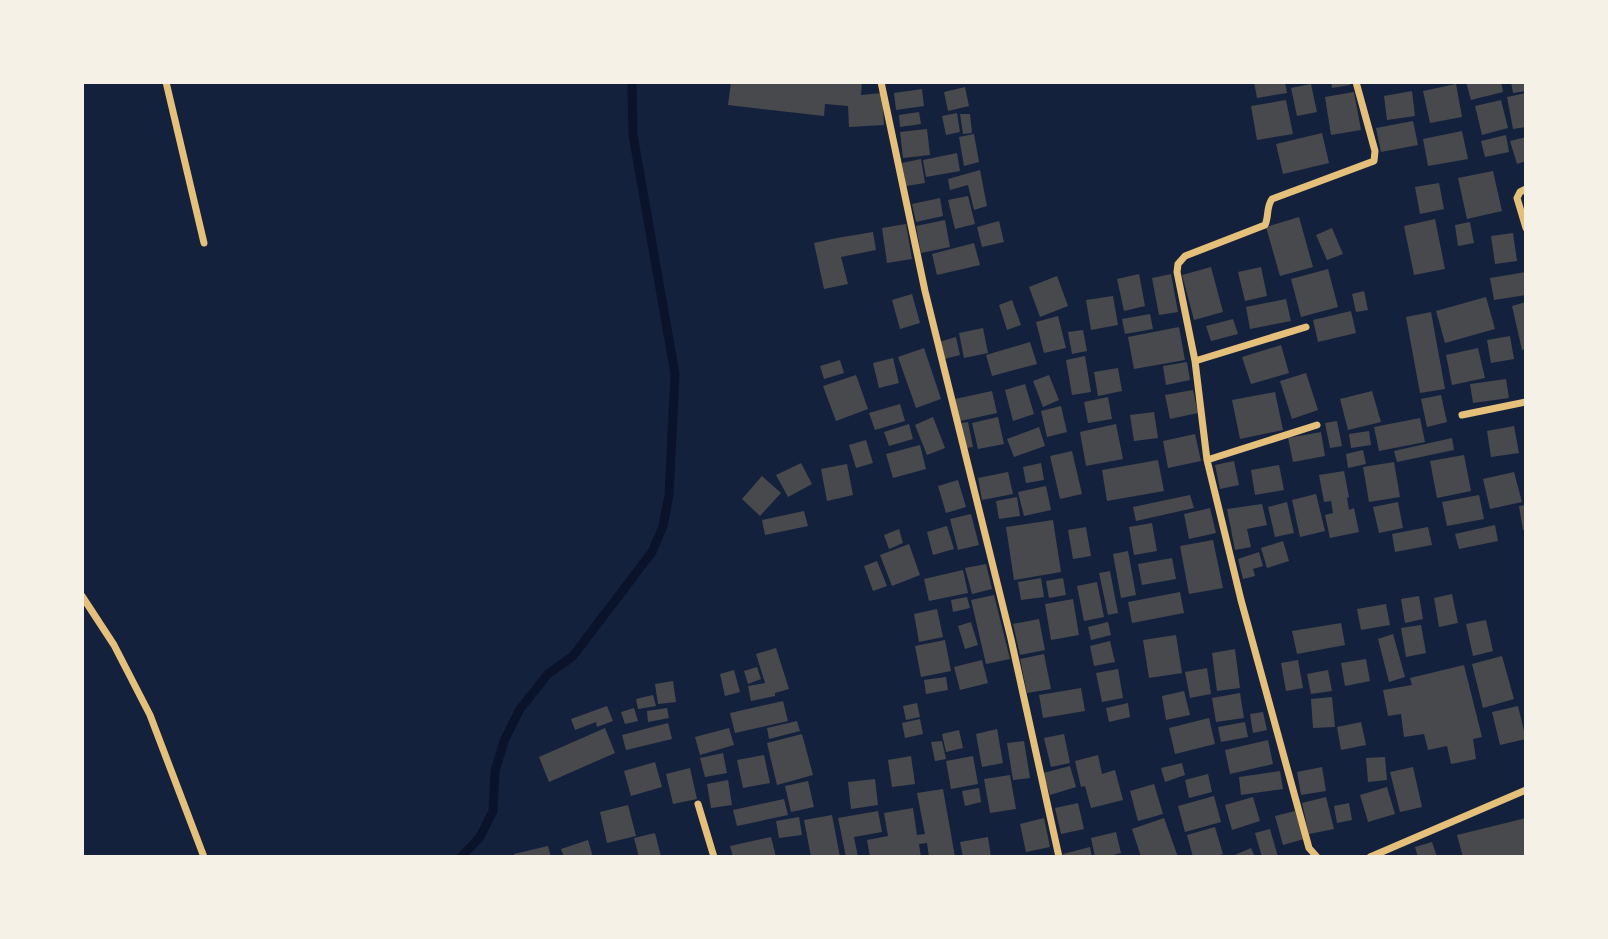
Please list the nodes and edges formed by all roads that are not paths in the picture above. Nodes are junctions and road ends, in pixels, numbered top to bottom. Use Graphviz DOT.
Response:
graph roads {
  1 [pos="166,82"];
  2 [pos="881,82"];
  3 [pos="1356,82"];
  4 [pos="1526,189"];
  5 [pos="1526,228"];
  6 [pos="204,243"];
  7 [pos="1306,327"];
  8 [pos="1195,361"];
  9 [pos="1526,402"];
  10 [pos="1462,415"];
  11 [pos="1317,425"];
  12 [pos="1208,460"];
  13 [pos="82,596"];
  14 [pos="1526,789"];
  15 [pos="698,804"];
  16 [pos="204,857"];
  17 [pos="713,857"];
  18 [pos="1059,857"];
  19 [pos="1317,857"];
  20 [pos="1370,857"];
  1 -- 6 [label="street"];
  2 -- 18 [label="street"];
  3 -- 8 [label="street"];
  4 -- 5 [label="street"];
  7 -- 8 [label="street"];
  8 -- 12 [label="street"];
  9 -- 10 [label="street"];
  11 -- 12 [label="street"];
  12 -- 19 [label="street"];
  13 -- 16 [label="street"];
  14 -- 20 [label="street"];
  15 -- 17 [label="street"];
}
